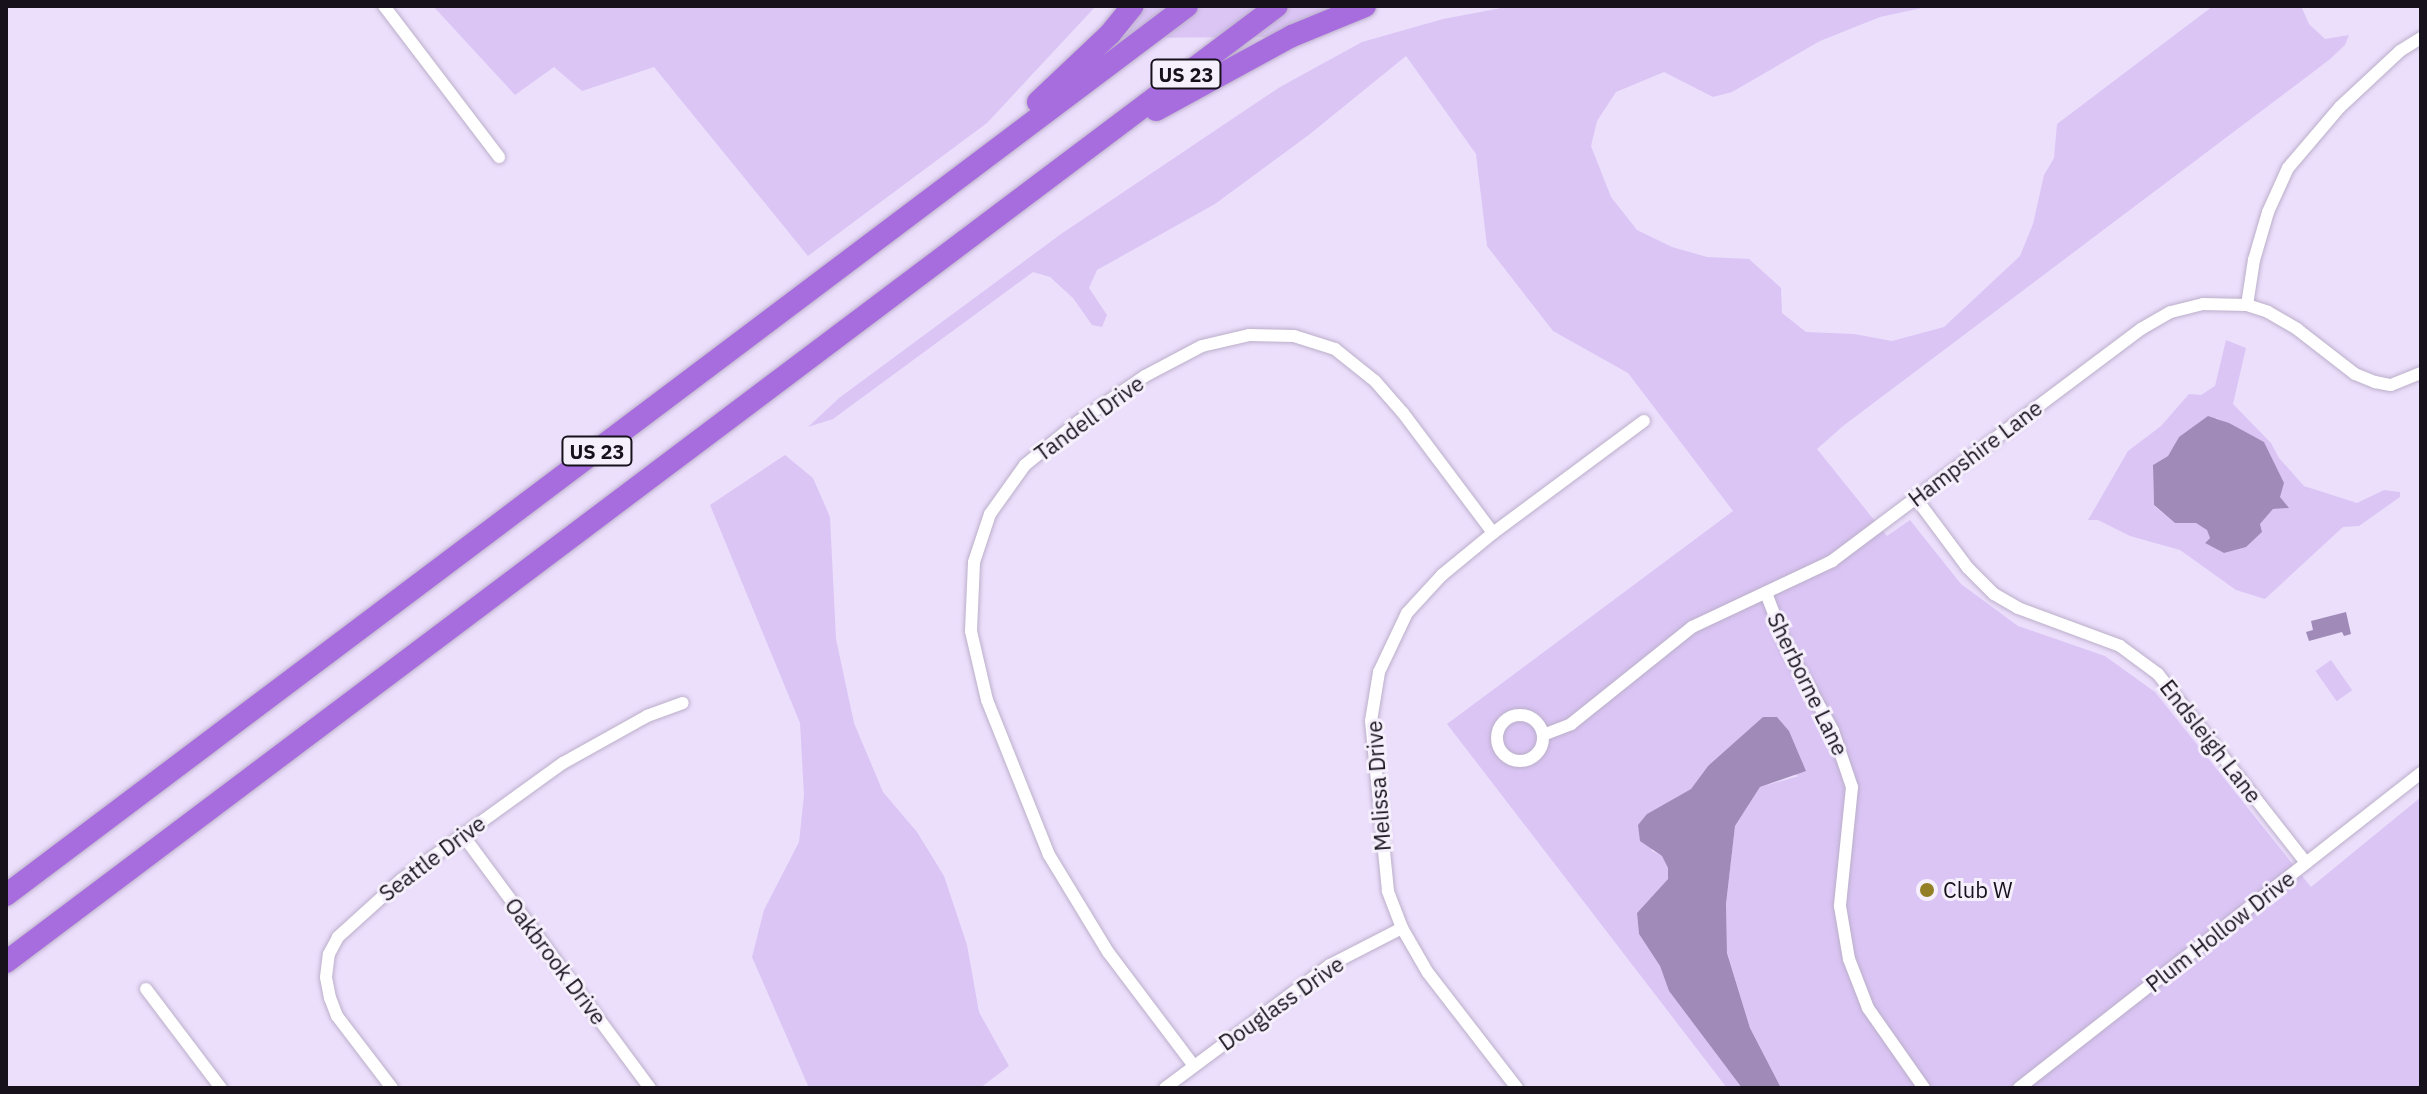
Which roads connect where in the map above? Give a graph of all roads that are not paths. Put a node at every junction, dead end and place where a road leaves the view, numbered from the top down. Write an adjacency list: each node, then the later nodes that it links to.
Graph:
1 (384, 6): 8 (street)
2 (1133, 6): 9 (highway)
3 (1187, 6): 9 (highway, US 23)
4 (1277, 6): 7 (highway, US 23)
5 (1365, 6): 7 (highway)
6 (2421, 38): 10 (street)
7 (1095, 142): 23 (highway, US 23)
8 (499, 157)
9 (937, 194): 21 (highway, US 23)
10 (2247, 305): 11 (street, Hampshire Lane); 13 (street, Hampshire Lane)
11 (2421, 373)
12 (1644, 421): 14 (street, Melissa Drive)
13 (1915, 497): 15 (street, Hampshire Lane); 20 (street, Endsleigh Lane)
14 (1493, 533): 22 (street, Melissa Drive); 25 (street, Tandell Drive)
15 (1766, 593): 17 (street, Hampshire Lane); 31 (street, Sherborne Lane)
16 (683, 703): 19 (street, Seattle Drive)
17 (1543, 735)
18 (2421, 773): 20 (street, Plum Hollow Drive)
19 (462, 834): 27 (street, Seattle Drive); 28 (street, Oakbrook Drive)
20 (2306, 863): 32 (street, Plum Hollow Drive)
21 (6, 895)
22 (1402, 928): 25 (street, Douglass Drive); 30 (street, Melissa Drive)
23 (6, 962)
24 (146, 989): 26 (street)
25 (1194, 1066): 29 (street, Douglass Drive)
26 (221, 1088)
27 (392, 1088)
28 (650, 1088)
29 (1165, 1088)
30 (1517, 1088)
31 (1924, 1088)
32 (2019, 1088)

